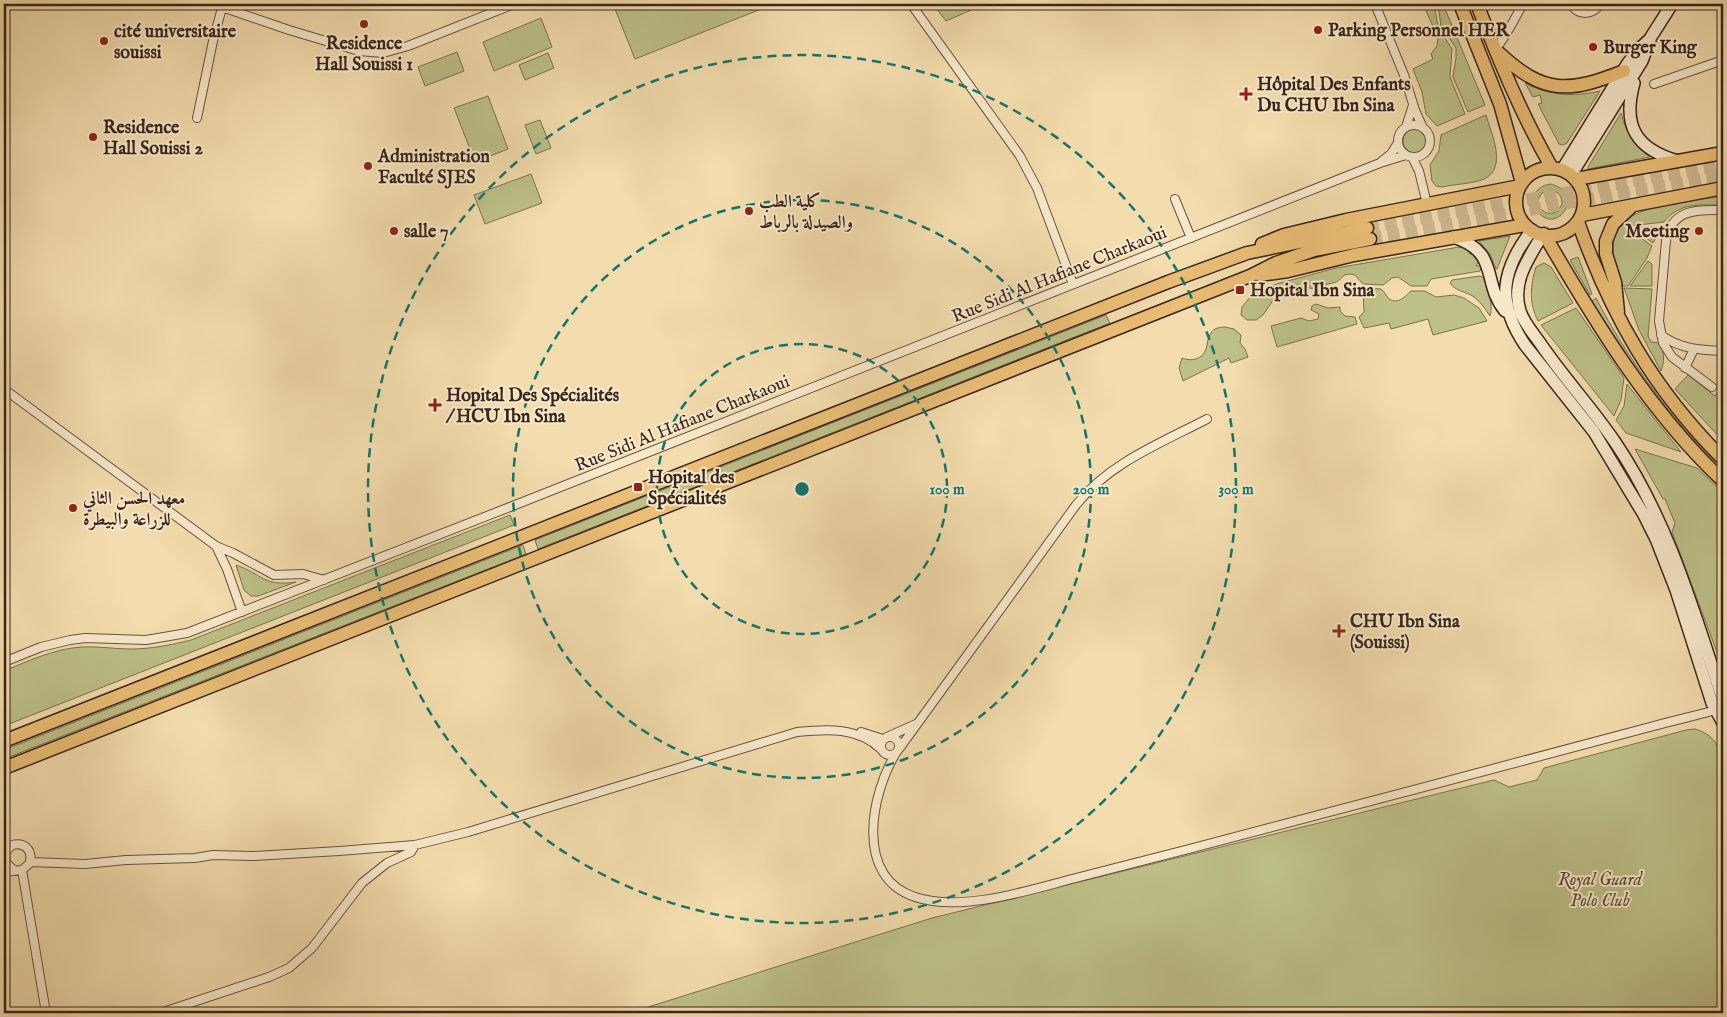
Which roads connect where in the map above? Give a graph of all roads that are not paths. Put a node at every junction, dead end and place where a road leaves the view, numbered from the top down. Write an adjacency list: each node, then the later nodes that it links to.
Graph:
1 (514, 4): 10 (street)
2 (911, 4): 41 (street)
3 (1375, 4): 17 (street)
4 (1460, 4): 29 (main road)
5 (1476, 4): 12 (main road)
6 (1522, 4): 12 (street)
7 (1571, 4): 8 (street)
8 (1600, 4)
9 (1672, 4): 11 (main road)
10 (222, 5): 18 (street)
11 (1651, 37): 14 (main road); 15 (main road)
12 (1495, 49): 15 (main road); 27 (main road)
13 (1723, 60): 16 (street)
14 (1638, 68): 26 (main road); 27 (main road)
15 (1624, 70): 27 (main road)
16 (1654, 84)
17 (1413, 104): 19 (street); 20 (street)
18 (197, 118)
19 (1406, 127): 20 (street); 21 (street)
20 (1423, 128): 23 (street)
21 (1398, 143): 24 (street); 25 (street)
22 (1723, 154): 26 (main road)
23 (1423, 155): 24 (street); 28 (street)
24 (1409, 156): 25 (street, Rue Sidi Al Hafiane Charkaoui); 28 (street)
25 (1381, 162): 38 (street, Rue Sidi Al Hafiane Charkaoui)
26 (1682, 162): 27 (main road)
27 (1565, 173): 29 (main road); 35 (main road)
28 (1421, 176): 32 (street)
29 (1521, 185): 32 (main road); 36 (main road)
30 (1723, 188): 33 (main road)
31 (1176, 199): 38 (street)
32 (1427, 204): 39 (main road)
33 (1634, 205): 35 (main road); 43 (main road)
34 (1723, 210): 44 (street)
35 (1580, 218): 36 (main road); 43 (main road)
36 (1536, 231): 37 (main road); 42 (main road); 52 (main road); 57 (main road)
37 (1453, 237): 40 (main road); 42 (main road)
38 (1190, 238): 41 (street, Rue Sidi Al Hafiane Charkaoui)
39 (1248, 253): 40 (main road); 63 (main road)
40 (1250, 276): 66 (main road)
41 (1072, 284): 54 (street, Rue Sidi Al Hafiane Charkaoui)
42 (1508, 314): 58 (main road)
43 (1618, 318): 51 (main road)
44 (1661, 335): 45 (street); 47 (street)
45 (1694, 349): 46 (street); 47 (street)
46 (1723, 351)
47 (1686, 368): 48 (street)
48 (1712, 387)
49 (4, 389): 53 (street)
50 (1207, 419): 60 (street)
51 (1723, 460)
52 (1723, 481)
53 (216, 546): 54 (street); 55 (street)
54 (324, 580): 55 (street, Rue Sidi Al Hafiane Charkaoui)
55 (242, 612): 56 (street, Rue Sidi Al Hafiane Charkaoui)
56 (4, 662)
57 (1723, 700)
58 (1719, 709): 59 (main road); 67 (street)
59 (1723, 723)
60 (917, 724): 62 (street); 64 (street)
61 (852, 732): 62 (street); 65 (street); 68 (street)
62 (885, 738): 64 (street); 65 (street)
63 (4, 741)
64 (898, 751): 65 (street); 67 (street)
65 (883, 752): 67 (street)
66 (4, 768)
67 (886, 774)
68 (415, 845): 70 (street); 75 (street)
69 (6, 849): 70 (street); 71 (street)
70 (30, 862): 72 (street)
71 (14, 870): 72 (street); 73 (street)
72 (22, 870): 74 (street)
73 (4, 872)
74 (46, 1013)
75 (160, 1013)

